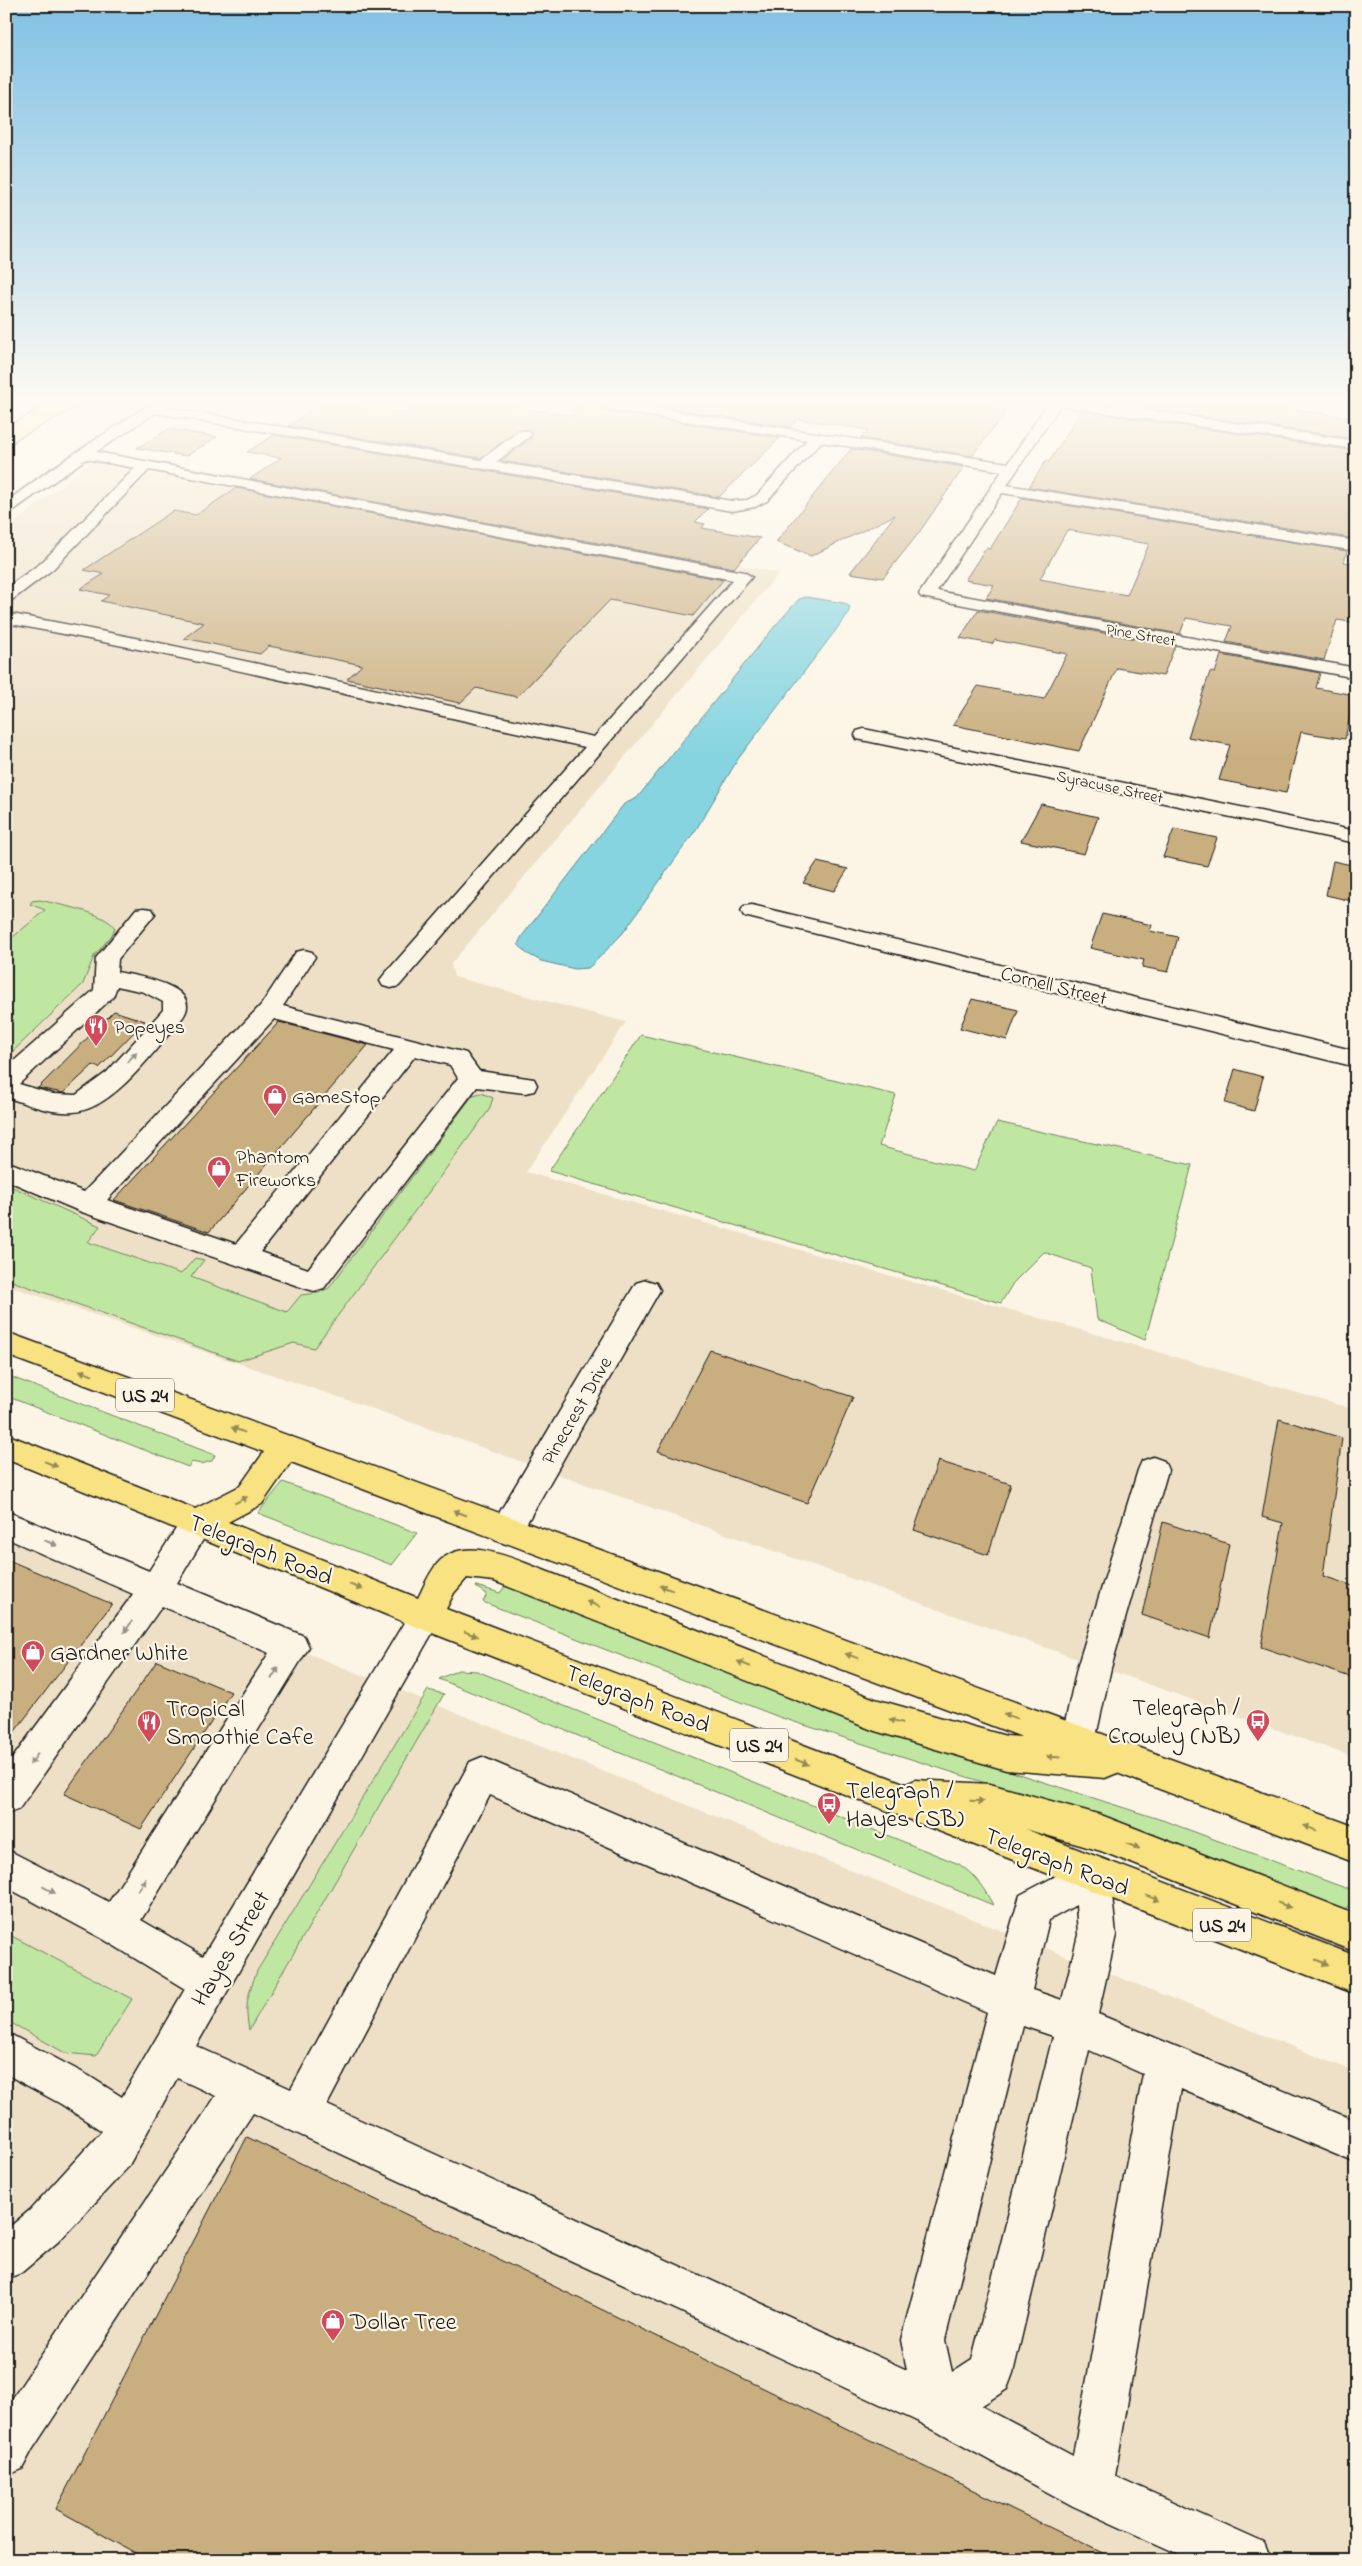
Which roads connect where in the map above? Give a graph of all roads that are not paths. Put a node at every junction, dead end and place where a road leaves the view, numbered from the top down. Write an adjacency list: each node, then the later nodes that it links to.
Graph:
1 (92, 520): 6 (street)
2 (438, 520): 10 (street)
3 (977, 520): 8 (street, Pine Street)
4 (1194, 520): 5 (street)
5 (1356, 546)
6 (6, 596)
7 (6, 618): 10 (street)
8 (1356, 673)
9 (864, 735): 11 (street, Syracuse Street)
10 (598, 744): 16 (street)
11 (1356, 837)
12 (752, 912): 19 (street, Cornell Street)
13 (144, 914): 15 (street)
14 (304, 957): 17 (street)
15 (106, 976): 21 (street); 23 (street, one-way to 15)
16 (391, 981)
17 (269, 1010): 18 (street); 25 (street)
18 (409, 1047): 20 (street); 26 (street)
19 (1356, 1059)
20 (471, 1078): 22 (street); 26 (street)
21 (6, 1082)
22 (525, 1085)
23 (6, 1088)
24 (6, 1170): 25 (street)
25 (88, 1204): 26 (street)
26 (242, 1256)
27 (646, 1290): 34 (street, Pinecrest Drive)
28 (6, 1343): 30 (main road, US 24, one-way to 28)
29 (6, 1446): 32 (main road, Telegraph Road / US 24, one-way to 32)
30 (284, 1447): 32 (main road, one-way to 30); 34 (main road, US 24, one-way to 30)
31 (1154, 1470): 37 (street)
32 (197, 1523): 35 (street); 36 (main road, Telegraph Road / US 24, one-way to 36)
33 (6, 1524): 35 (street, one-way to 35)
34 (506, 1530): 37 (main road, US 24, one-way to 34)
35 (157, 1587): 39 (street, one-way to 39); 44 (street, one-way to 35)
36 (426, 1616): 38 (main road, one-way to 36); 40 (main road, Telegraph Road / US 24, one-way to 40); 47 (street, Hayes Street)
37 (1078, 1741): 38 (main road, US 24)
38 (1137, 1763): 41 (main road, US 24, one-way to 38)
39 (6, 1797)
40 (893, 1798): 43 (main road, Telegraph Road / US 24); 45 (main road, one-way to 45)
41 (1356, 1845)
42 (6, 1867): 44 (street, one-way to 44)
43 (1092, 1875): 46 (main road, Telegraph Road / US 24, one-way to 46); 48 (street); 49 (street)
44 (116, 1926): 47 (street)
45 (1356, 1933)
46 (1356, 1976)
47 (210, 1982): 51 (street, Hayes Street)
48 (1008, 2002): 49 (street); 54 (street); 58 (street)
49 (1075, 2024): 52 (street); 58 (street)
50 (6, 2052): 55 (street)
51 (169, 2054): 53 (street); 55 (street, Hayes Street)
52 (1165, 2063): 56 (street); 60 (street)
53 (245, 2089): 54 (street); 59 (street)
54 (300, 2114): 58 (street)
55 (129, 2125): 57 (street, Hayes Street)
56 (1356, 2142)
57 (6, 2258)
58 (937, 2407): 60 (street)
59 (6, 2453)
60 (1090, 2489): 61 (street)
61 (1247, 2560)

